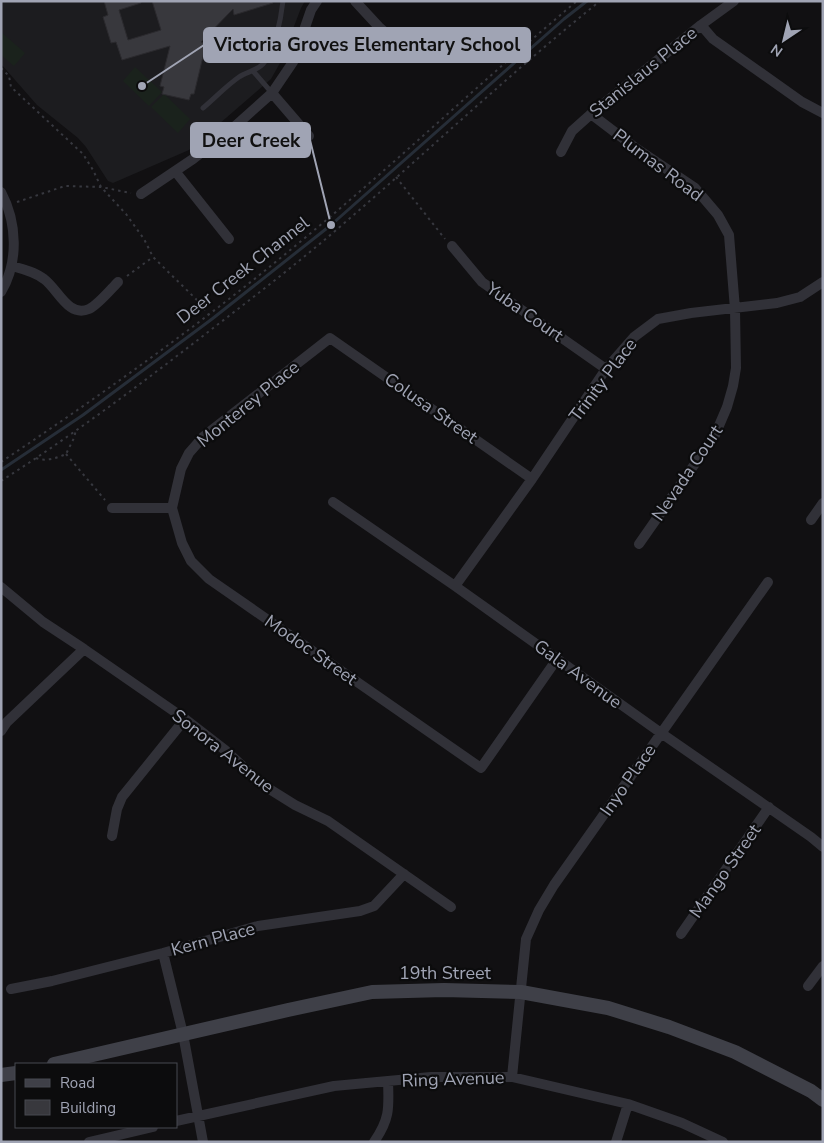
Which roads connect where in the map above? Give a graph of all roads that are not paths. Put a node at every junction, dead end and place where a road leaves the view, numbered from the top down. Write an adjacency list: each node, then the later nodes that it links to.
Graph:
1 (283, 1): 7 (lane)
2 (317, 1): 8 (street)
3 (355, 1): 6 (street)
4 (734, 1): 5 (street, Stanislaus Place)
5 (701, 25): 10 (street); 11 (street, Stanislaus Place)
6 (408, 52)
7 (253, 71): 8 (lane); 9 (lane)
8 (272, 93): 12 (street); 14 (street)
9 (204, 108)
10 (823, 113)
11 (591, 114): 13 (street, Stanislaus Place); 23 (street, Plumas Road)
12 (309, 136)
13 (560, 152)
14 (175, 171): 16 (street); 17 (street)
15 (1, 192): 19 (street)
16 (141, 194)
17 (229, 239)
18 (452, 246): 25 (street, Yuba Court)
19 (12, 266): 20 (street); 22 (street)
20 (118, 282)
21 (823, 282): 23 (street, Trinity Place)
22 (1, 292)
23 (735, 308): 25 (street, Trinity Place); 32 (street, Nevada Court)
24 (330, 338): 26 (street, Colusa Street); 30 (street, Monterey Place)
25 (606, 369): 26 (street, Trinity Place)
26 (532, 478): 34 (street, Trinity Place)
27 (333, 502): 34 (street, Gala Avenue)
28 (823, 503): 31 (street)
29 (112, 508): 30 (street)
30 (172, 508): 37 (street, Modoc Street)
31 (811, 520)
32 (639, 544)
33 (768, 582): 40 (street, Inyo Place)
34 (455, 586): 37 (street, Gala Avenue)
35 (1, 587): 36 (street, Sonora Avenue)
36 (84, 649): 38 (street, Sonora Avenue); 39 (street)
37 (557, 659): 40 (street, Gala Avenue)
38 (185, 719): 42 (street); 44 (street, Sonora Avenue)
39 (1, 731)
40 (662, 733): 41 (street, Gala Avenue); 51 (street, Inyo Place)
41 (769, 807): 43 (street, Gala Avenue); 46 (street, Mango Street)
42 (112, 836)
43 (823, 847)
44 (404, 874): 45 (street, Sonora Avenue); 47 (street, Kern Place)
45 (451, 907)
46 (681, 934)
47 (163, 953): 50 (street, Kern Place); 52 (street)
48 (823, 966): 49 (street)
49 (808, 986)
50 (11, 989)
51 (521, 992): 52 (street, 19th Street); 56 (street, Inyo Place); 58 (street, 19th Street)
52 (183, 1034): 53 (street, 19th Street); 60 (street)
53 (58, 1063)
54 (15, 1073): 55 (street)
55 (1, 1075)
56 (512, 1077): 57 (street, Ring Avenue); 59 (street, Ring Avenue)
57 (388, 1081): 60 (street, Ring Avenue); 65 (street)
58 (823, 1100)
59 (628, 1104): 66 (street); 67 (street, Ring Avenue)
60 (199, 1116): 61 (street, Ring Avenue); 64 (street)
61 (178, 1121)
62 (149, 1128): 63 (street)
63 (89, 1142)
64 (203, 1142)
65 (374, 1142)
66 (616, 1142)
67 (724, 1142)

